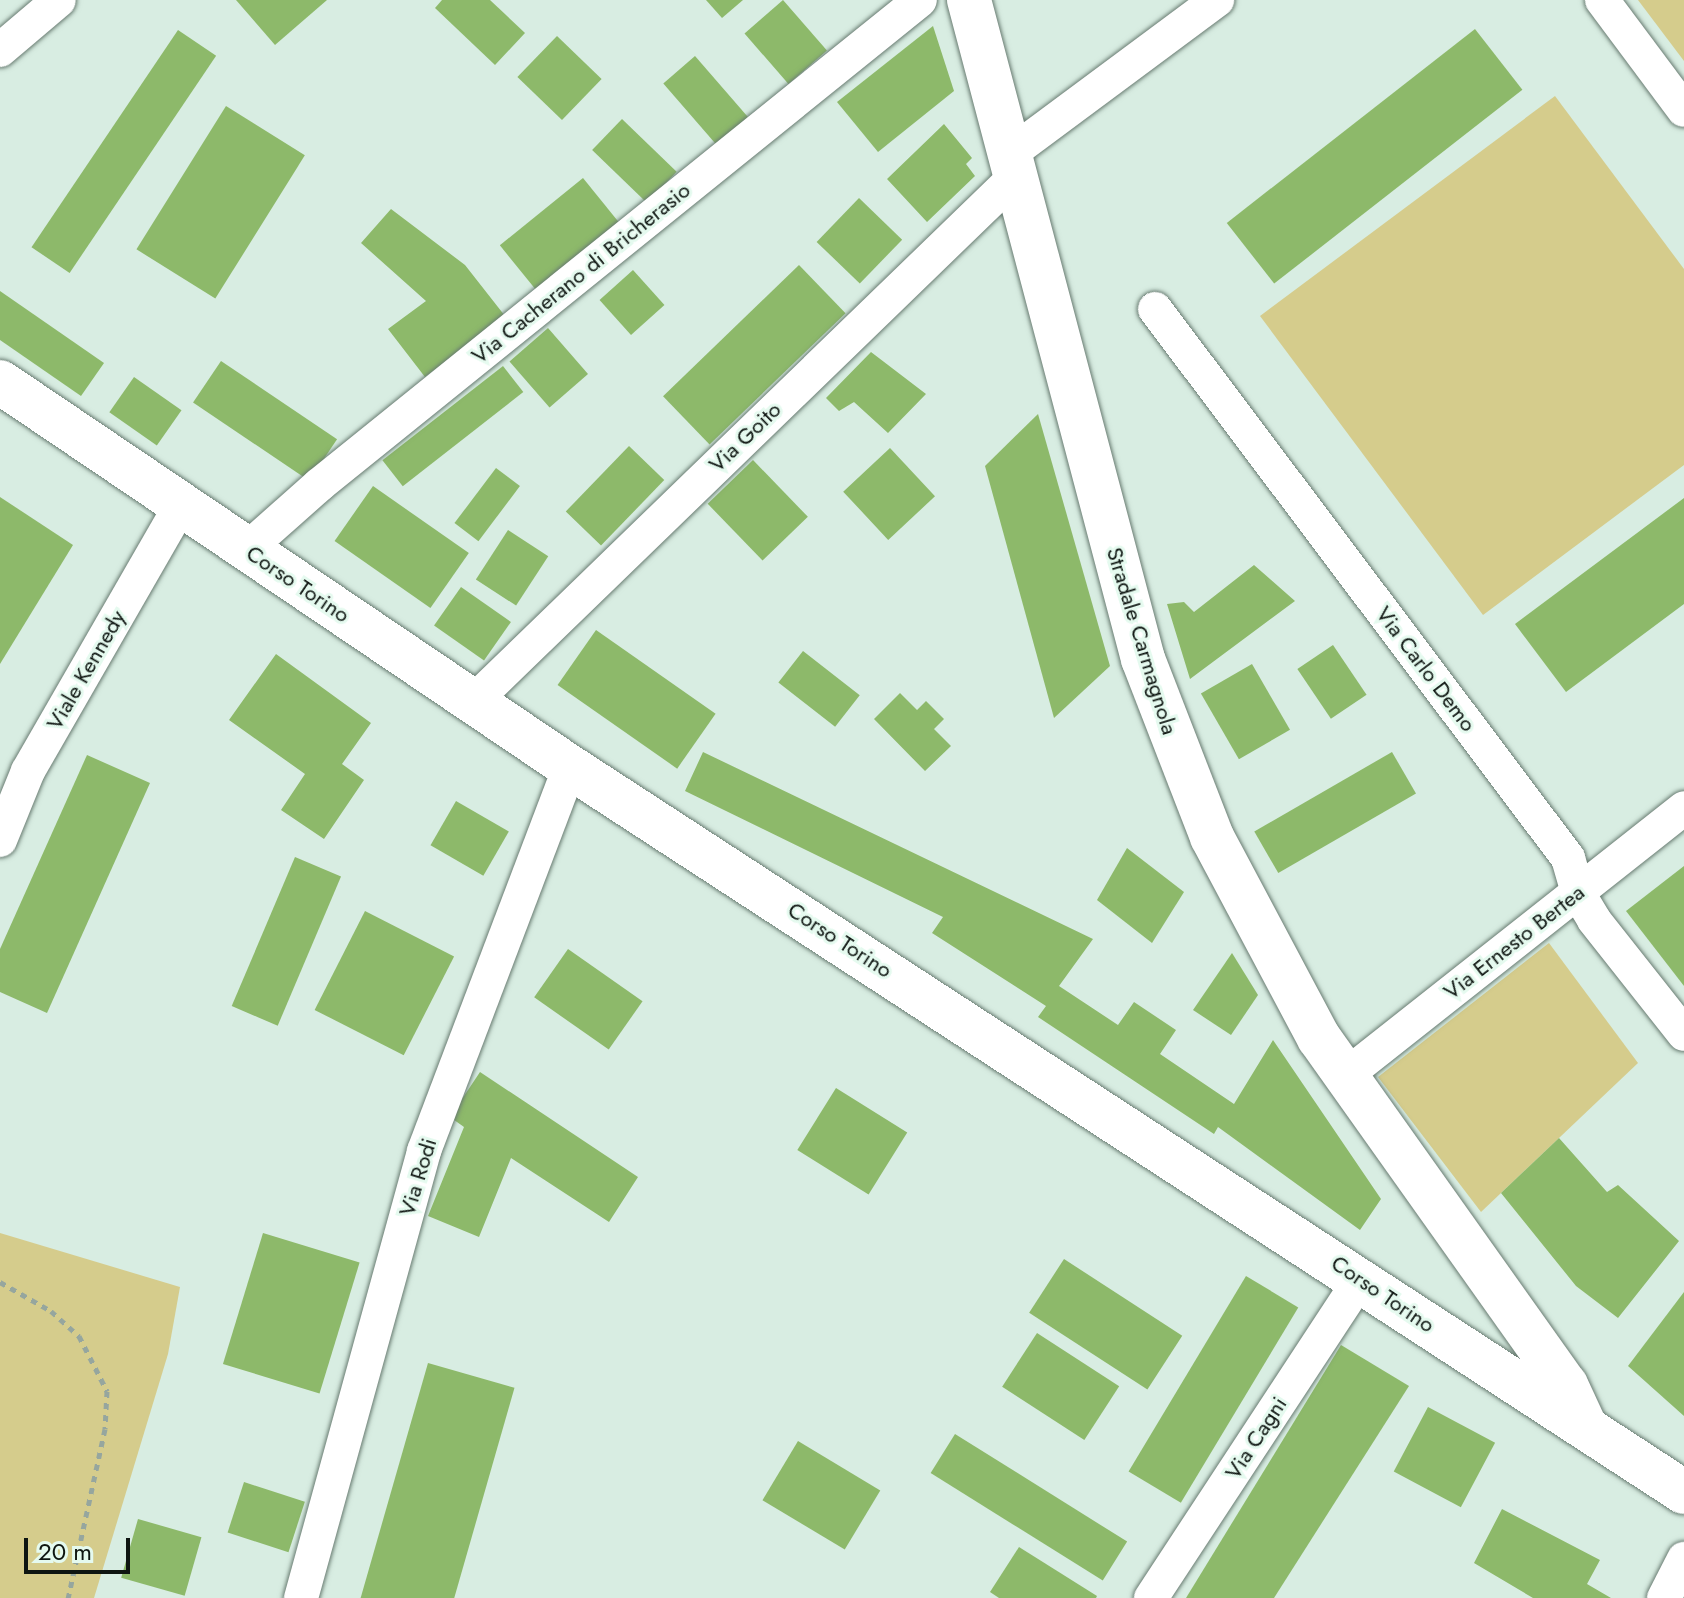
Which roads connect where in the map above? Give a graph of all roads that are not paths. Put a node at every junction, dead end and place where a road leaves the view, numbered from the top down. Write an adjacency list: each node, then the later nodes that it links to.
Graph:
1 (59, 0): 6 (street)
2 (920, 0): 12 (street, Via Cacherano di Bricherasio)
3 (969, 0): 8 (main road, Stradale Carmagnola)
4 (1217, 0): 8 (street, Via Goito)
5 (1602, 0): 7 (street)
6 (0, 50)
7 (1684, 110)
8 (1014, 164): 13 (street, Via Goito); 19 (main road, Stradale Carmagnola)
9 (1155, 309): 17 (street, Via Carlo Demo)
10 (0, 382): 11 (main road, Corso Torino)
11 (181, 505): 12 (main road, Corso Torino); 16 (street, Viale Kennedy)
12 (247, 549): 13 (main road, Corso Torino)
13 (474, 701): 14 (main road, Corso Torino)
14 (570, 767): 20 (main road, Corso Torino); 24 (street, Via Rodi)
15 (1684, 808): 17 (street, Via Ernesto Bertea)
16 (0, 840)
17 (1578, 893): 18 (street, Via Carlo Demo); 19 (street, Via Ernesto Bertea)
18 (1684, 1034)
19 (1345, 1076): 21 (main road, Stradale Carmagnola)
20 (1361, 1278): 21 (main road, Corso Torino); 25 (street, Via Cagni)
21 (1584, 1424): 22 (main road, Corso Torino)
22 (1684, 1492)
23 (1684, 1559): 26 (street)
24 (301, 1598)
25 (1151, 1598)
26 (1664, 1598)

